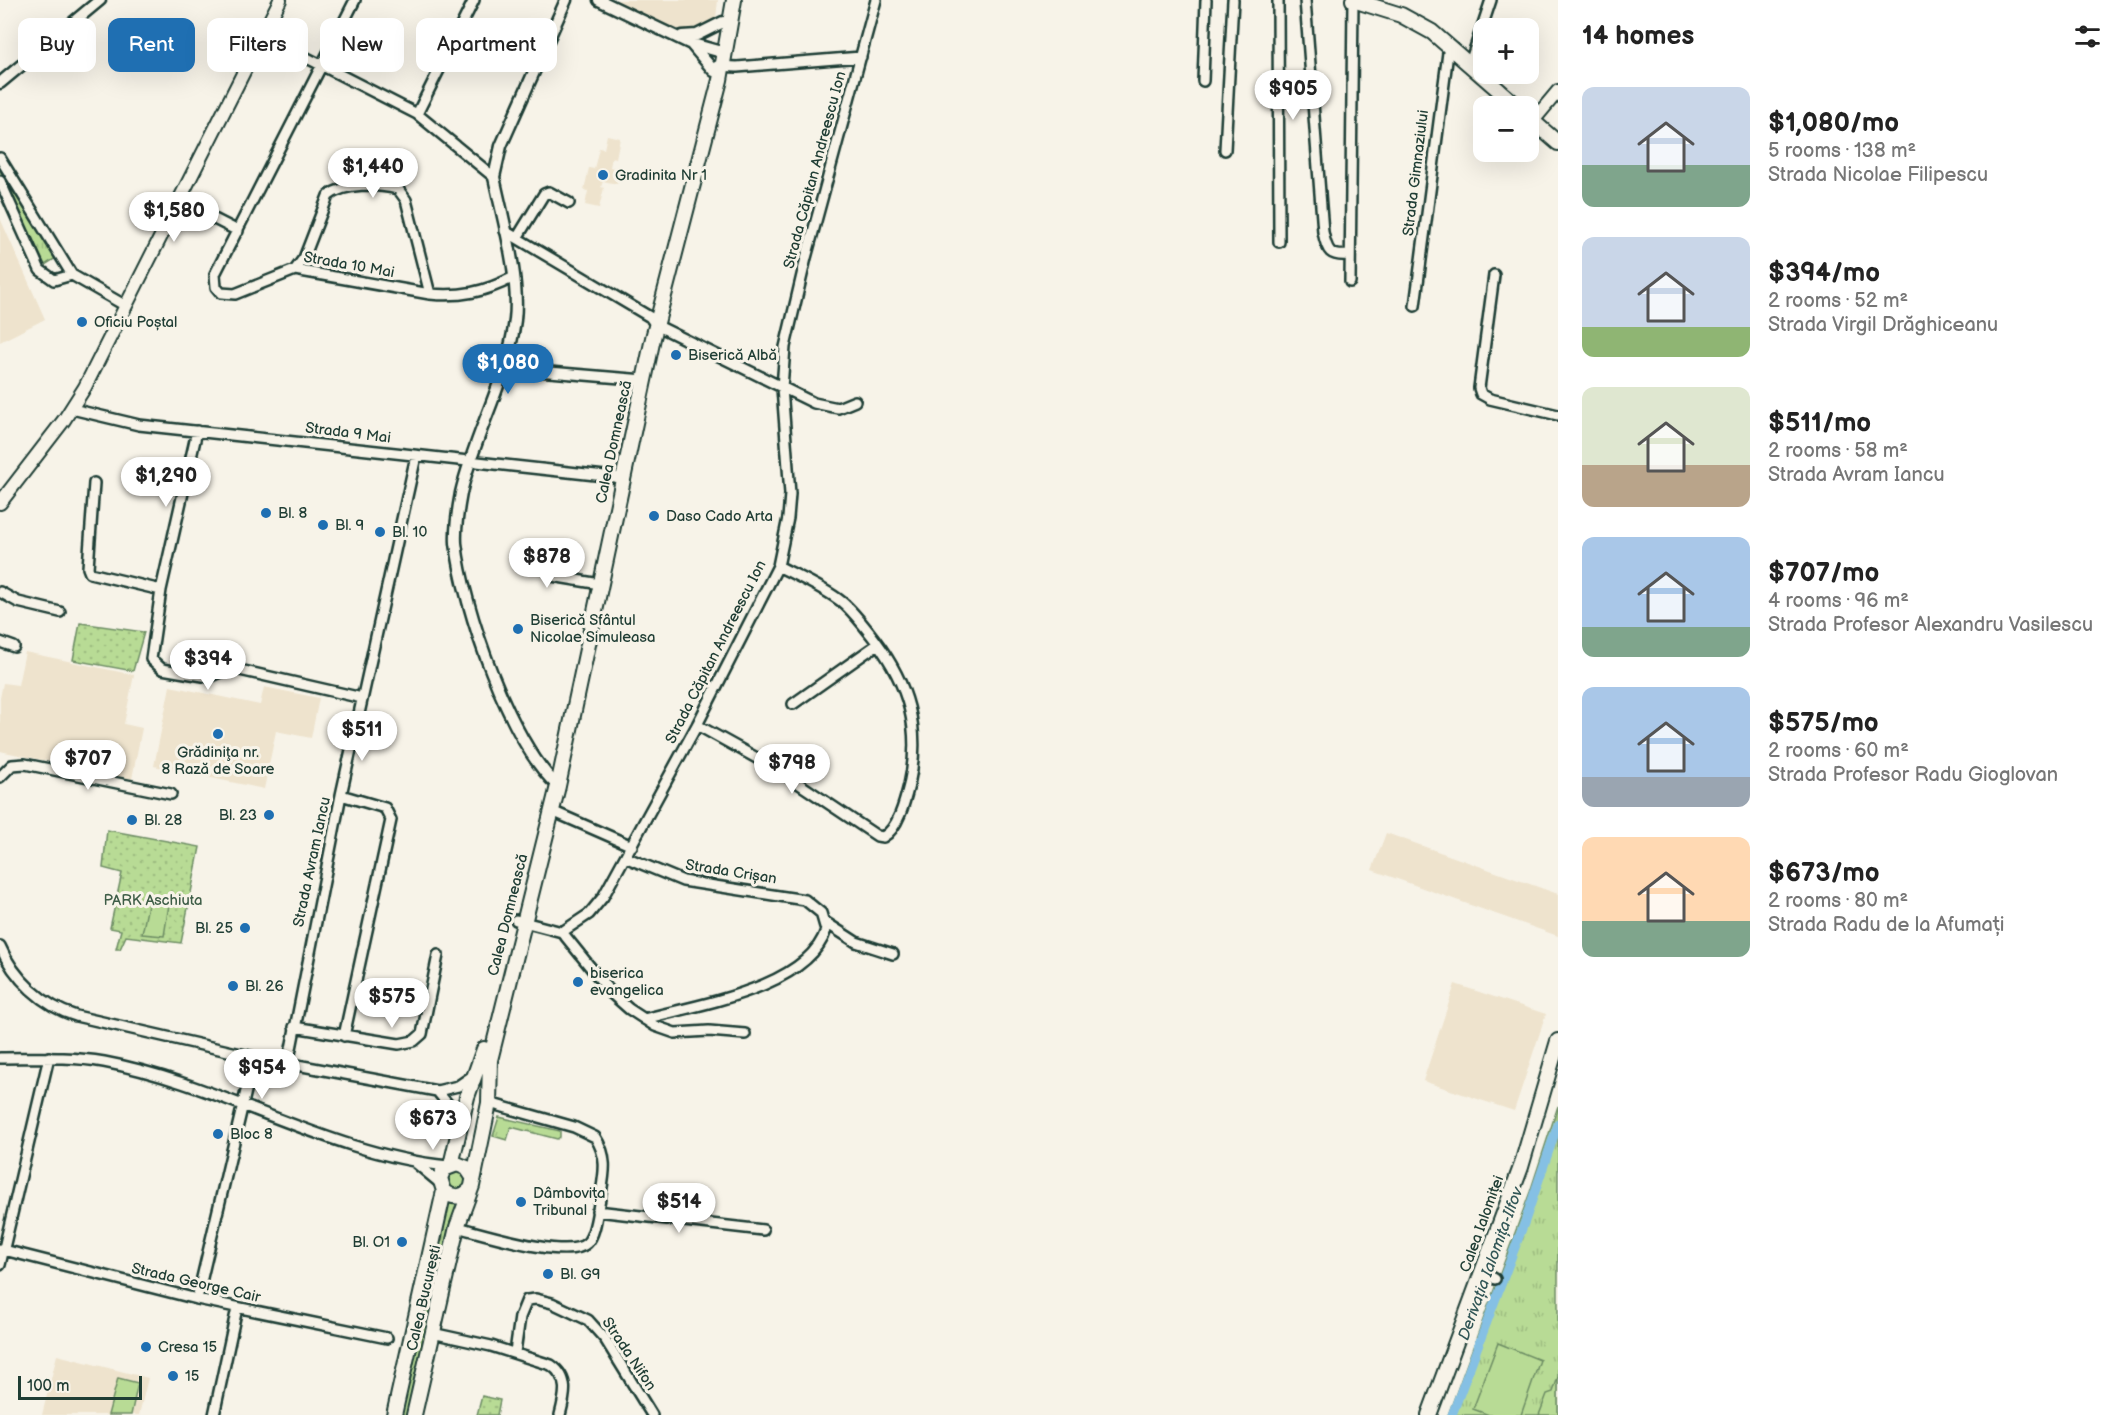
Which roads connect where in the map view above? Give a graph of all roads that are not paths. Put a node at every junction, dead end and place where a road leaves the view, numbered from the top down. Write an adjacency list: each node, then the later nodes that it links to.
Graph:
1 (100, 0): 29 (street)
2 (280, 0): 16 (main road)
3 (355, 0): 17 (street, Strada 10 Mai)
4 (474, 0): 33 (street)
5 (566, 0): 38 (street)
6 (599, 0): 19 (street)
7 (726, 0): 18 (main road)
8 (734, 0): 24 (main road, Calea Domnească)
9 (876, 0): 22 (street, Strada Căpitan Andreescu Ion)
10 (1206, 0): 28 (street)
11 (1233, 0): 36 (street)
12 (1278, 0): 45 (street)
13 (1305, 0): 46 (street)
14 (1353, 0): 21 (main road); 46 (street)
15 (1491, 0): 23 (street)
16 (271, 18)
17 (346, 18)
18 (723, 22): 19 (street); 24 (main road)
19 (673, 35): 20 (street)
20 (689, 43): 24 (street); 24 (street)
21 (1449, 45): 23 (main road); 54 (street, Strada Gimnaziului)
22 (861, 57): 24 (street); 58 (street, Strada Căpitan Andreescu Ion)
23 (1470, 63): 31 (main road)
24 (718, 64): 55 (main road, Calea Domnească)
25 (320, 69): 42 (street, Strada 10 Mai)
26 (243, 72): 40 (main road)
27 (336, 72): 33 (street)
28 (1203, 81)
29 (0, 83)
30 (1558, 91): 32 (main road)
31 (1506, 96)
32 (1539, 111)
33 (417, 114): 38 (street)
34 (1539, 126): 35 (main road)
35 (1558, 142)
36 (1225, 150)
37 (0, 158): 48 (street)
38 (494, 177): 43 (street)
39 (0, 181): 48 (street)
40 (178, 201): 42 (street); 53 (main road)
41 (569, 203): 44 (street)
42 (238, 231): 47 (street, Strada 10 Mai)
43 (505, 231): 44 (street); 50 (street)
44 (517, 238): 55 (street)
45 (1279, 242)
46 (1350, 255): 51 (street)
47 (295, 270): 52 (street, Strada 10 Mai); 52 (street)
48 (72, 275): 53 (street)
49 (1494, 275): 61 (street)
50 (512, 278): 52 (street, Strada 10 Mai); 56 (street)
51 (1350, 282)
52 (430, 294)
53 (126, 306): 60 (main road)
54 (1415, 306)
55 (653, 321): 57 (main road, Calea Domnească); 58 (street)
56 (502, 368): 57 (street); 64 (street)
57 (640, 380): 65 (main road, Calea Domnească)
58 (782, 388): 59 (street); 69 (street, Strada Căpitan Andreescu Ion)
59 (855, 401)
60 (72, 409): 62 (street, Strada 9 Mai); 67 (main road)
61 (1558, 415)
62 (197, 431): 63 (street, Strada 9 Mai); 71 (street)
63 (416, 456): 64 (street, Strada 9 Mai); 77 (street, Strada Avram Iancu)
64 (469, 462): 65 (street, Strada 9 Mai); 81 (street)
65 (620, 478): 70 (main road, Calea Domnească); 81 (main road, Calea Domnească)
66 (94, 483): 71 (street)
67 (0, 503)
68 (549, 550): 70 (street)
69 (778, 566): 75 (street); 79 (street, Strada Căpitan Andreescu Ion)
70 (594, 584): 81 (main road, Calea Domnească)
71 (161, 590): 77 (street)
72 (0, 592): 73 (street)
73 (60, 612)
74 (0, 642): 76 (street)
75 (878, 644): 78 (street); 79 (street)
76 (14, 647)
77 (362, 698): 83 (street, Strada Avram Iancu)
78 (793, 704)
79 (697, 725): 85 (street, Strada Căpitan Andreescu Ion)
80 (0, 777): 82 (street)
81 (555, 783): 84 (main road, Calea Domnească); 87 (main road, Calea Domnească)
82 (171, 794)
83 (341, 795): 94 (street, Strada Avram Iancu); 96 (street)
84 (552, 811): 85 (street); 87 (main road, Calea Domnească)
85 (632, 846): 86 (street, Strada Căpitan Andreescu Ion)
86 (625, 856): 88 (street, Strada Crișan); 89 (street, Strada Căpitan Andreescu Ion)
87 (520, 921): 89 (street); 102 (main road, Calea Domnească); 105 (main road, Calea Domnească)
88 (825, 922): 91 (street, Strada Crișan); 93 (street)
89 (562, 932): 93 (street)
90 (0, 946): 99 (street)
91 (893, 954)
92 (438, 955): 96 (street)
93 (644, 1019): 95 (street)
94 (294, 1027): 96 (street); 101 (street, Strada Avram Iancu)
95 (745, 1034)
96 (344, 1036)
97 (1558, 1041): 127 (main road, Calea Ialomiței)
98 (49, 1057): 100 (street); 106 (street); 115 (street)
99 (254, 1057): 101 (street); 106 (street)
100 (0, 1058)
101 (288, 1064): 104 (street)
102 (476, 1073): 104 (street); 107 (main road, Calea Domnească)
103 (1558, 1074): 128 (main road, Calea Ialomiței)
104 (437, 1091): 107 (street)
105 (489, 1103): 110 (main road, Calea București); 112 (street)
106 (242, 1107): 108 (street); 117 (street)
107 (461, 1120): 109 (main road, Calea Domnească)
108 (416, 1163): 109 (street); 111 (street)
109 (450, 1165): 110 (main road); 111 (main road)
110 (472, 1184): 111 (main road); 114 (main road, Calea București)
111 (442, 1187): 123 (main road, Calea București)
112 (597, 1211): 113 (street); 114 (street)
113 (764, 1230)
114 (456, 1234): 119 (main road, Calea București)
115 (2, 1250): 116 (street); 117 (street, Strada George Cair)
116 (0, 1265)
117 (197, 1299): 118 (street, Strada George Cair)
118 (237, 1308): 120 (street, Strada George Cair); 122 (street)
119 (432, 1333): 121 (street); 124 (main road, Calea București)
120 (387, 1338)
121 (515, 1352): 125 (street); 126 (street, Strada Nifon)
122 (214, 1415)
123 (394, 1415)
124 (414, 1415)
125 (560, 1415)
126 (652, 1415)
127 (1429, 1415)
128 (1438, 1415)

